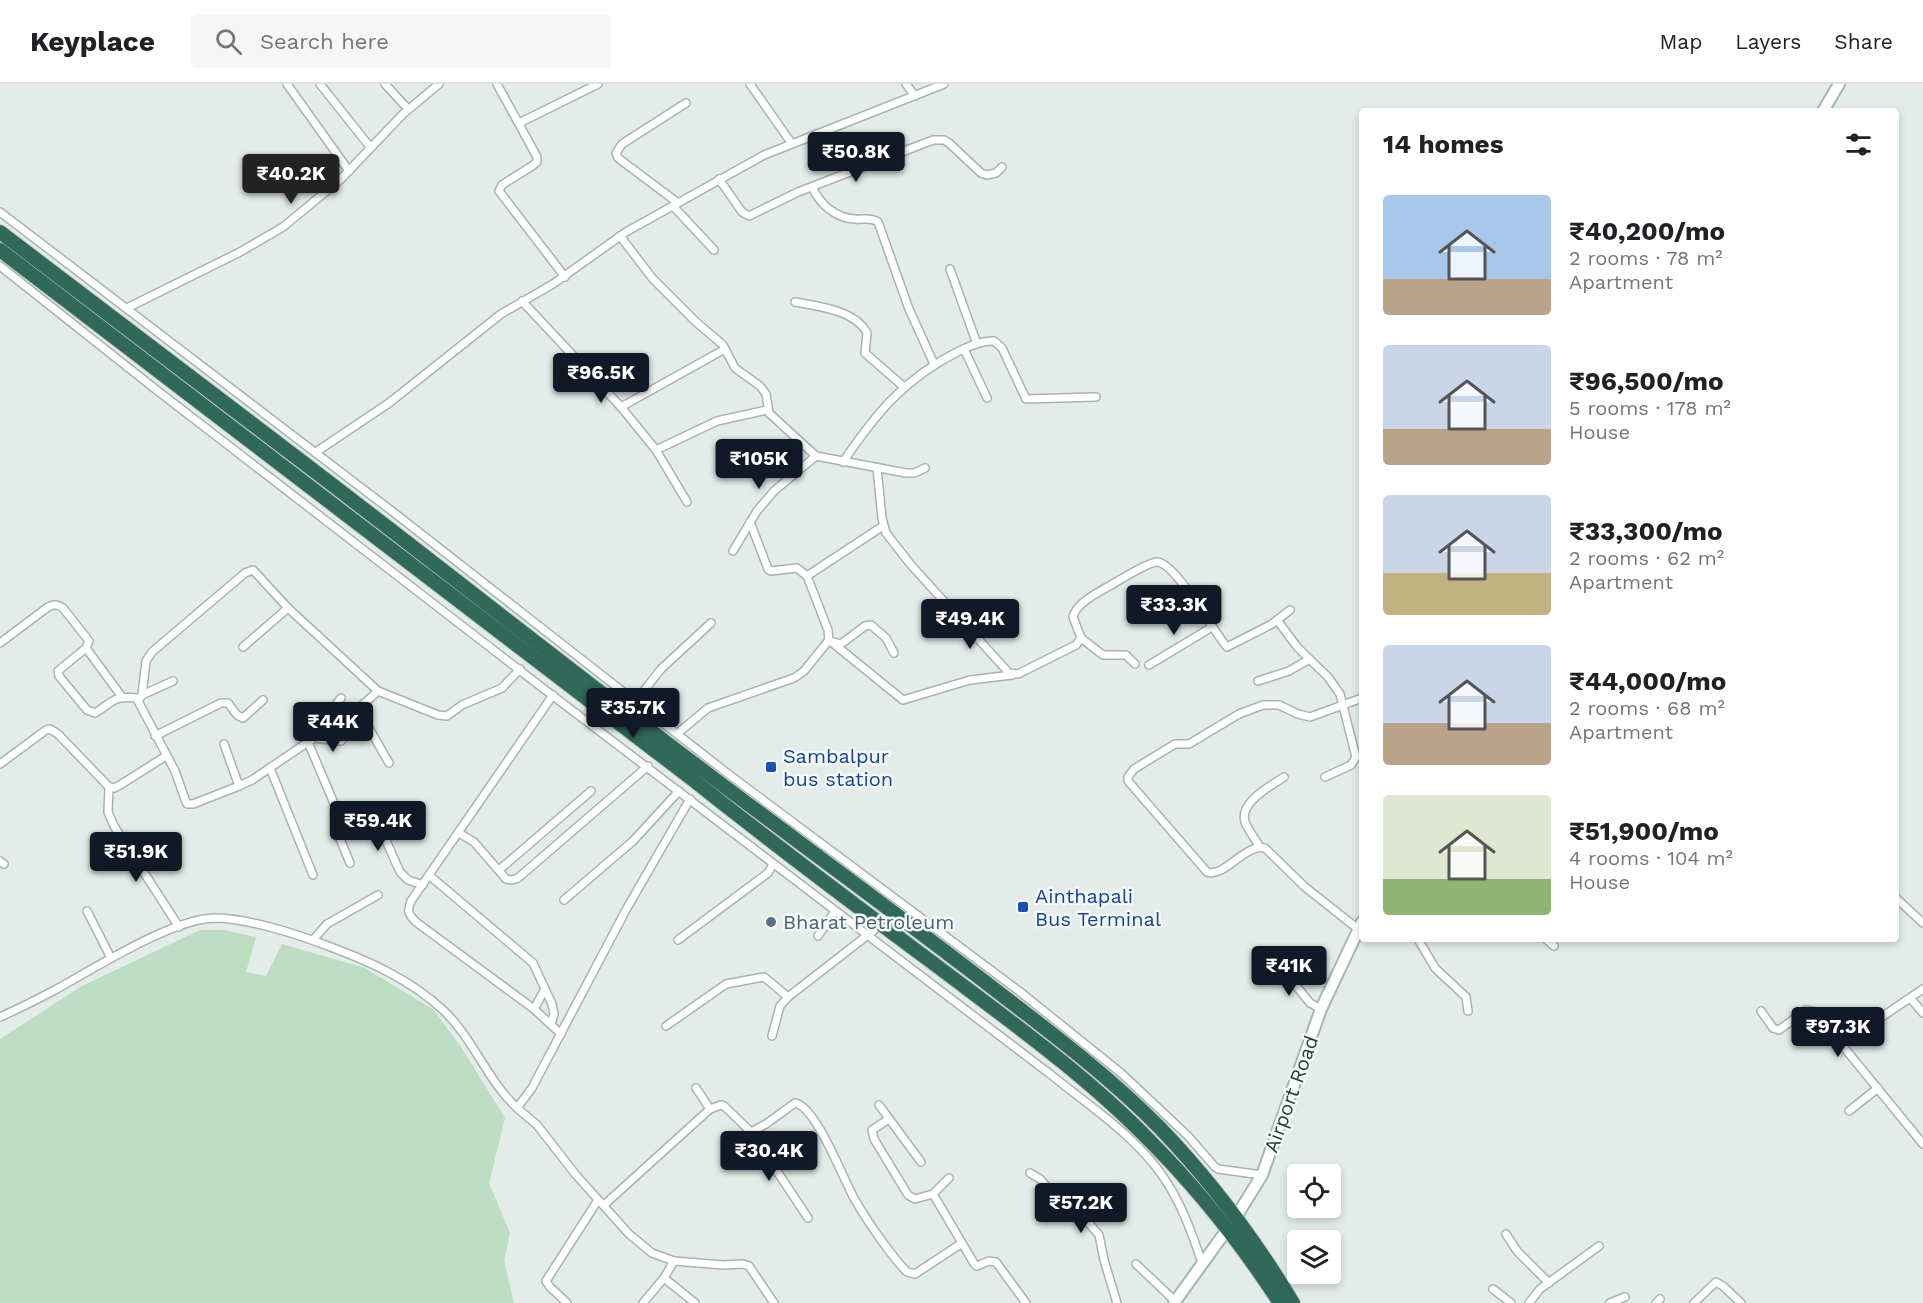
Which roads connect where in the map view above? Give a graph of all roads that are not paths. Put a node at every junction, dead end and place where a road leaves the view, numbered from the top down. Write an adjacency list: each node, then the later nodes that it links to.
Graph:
1 (287, 84): 19 (street)
2 (320, 84): 17 (street)
3 (385, 84): 14 (street)
4 (439, 84): 14 (street)
5 (497, 84): 15 (street)
6 (598, 84): 15 (street)
7 (750, 84): 16 (street)
8 (906, 84): 11 (street)
9 (944, 84): 11 (street)
10 (1839, 84): 13 (main road)
11 (915, 96): 16 (street)
12 (686, 103): 22 (street)
13 (1825, 108)
14 (408, 109): 17 (street)
15 (519, 123): 30 (street)
16 (792, 144): 20 (street)
17 (370, 147): 19 (street)
18 (1002, 167): 21 (street)
19 (349, 171): 33 (street)
20 (719, 179): 21 (street); 22 (street)
21 (812, 187): 37 (street)
22 (675, 205): 25 (street); 27 (street)
23 (0, 212): 33 (street)
24 (0, 232): 111 (highway)
25 (620, 236): 30 (street); 35 (street)
26 (0, 250): 114 (highway)
27 (714, 250)
28 (0, 266): 68 (street)
29 (950, 269): 34 (street)
30 (565, 277): 31 (street)
31 (522, 301): 41 (street); 44 (street)
32 (795, 302): 38 (street)
33 (127, 308): 44 (street)
34 (977, 344): 36 (street); 39 (street)
35 (725, 349): 41 (street); 42 (street)
36 (964, 349): 37 (street); 40 (street)
37 (934, 364): 38 (street)
38 (904, 387): 46 (street)
39 (1096, 397)
40 (987, 398)
41 (621, 407): 43 (street)
42 (767, 410): 43 (street); 45 (street)
43 (656, 450): 49 (street)
44 (316, 453): 79 (street)
45 (816, 456): 46 (street); 50 (street)
46 (843, 462): 47 (street)
47 (877, 468): 48 (street); 51 (street)
48 (925, 468)
49 (687, 502)
50 (750, 522): 52 (street); 53 (street)
51 (883, 526): 53 (street); 69 (street)
52 (733, 551)
53 (807, 576): 60 (street)
54 (288, 608): 62 (street); 72 (street); 75 (street)
55 (1290, 610): 56 (street)
56 (1277, 620): 58 (street); 65 (street)
57 (711, 623): 79 (street)
58 (1212, 627): 59 (street); 67 (street)
59 (1081, 638): 66 (street); 69 (street)
60 (828, 640): 64 (street); 69 (street); 82 (street)
61 (0, 643): 63 (street)
62 (243, 647)
63 (86, 648): 74 (street); 74 (street)
64 (894, 653)
65 (1308, 660): 71 (street); 80 (street)
66 (1135, 664)
67 (1149, 665)
68 (520, 669): 72 (street); 73 (street)
69 (1012, 675)
70 (173, 681): 75 (street)
71 (1258, 681)
72 (378, 691): 81 (street)
73 (553, 695): 90 (street); 100 (street)
74 (122, 697): 75 (street)
75 (140, 697): 83 (street)
76 (341, 698): 84 (street)
77 (1359, 699): 80 (street)
78 (263, 700): 83 (street)
79 (636, 701): 82 (street)
80 (1344, 705): 93 (street); 101 (street)
81 (358, 709): 84 (street); 88 (street)
82 (678, 733): 111 (street)
83 (155, 736): 87 (street)
84 (317, 737): 85 (street)
85 (308, 742): 91 (street); 99 (street)
86 (224, 744): 94 (street)
87 (166, 756): 94 (street); 95 (street)
88 (389, 763)
89 (0, 764): 95 (street)
90 (648, 766): 97 (street); 104 (street)
91 (270, 768): 94 (street); 105 (street)
92 (1284, 777): 101 (street)
93 (1325, 777)
94 (239, 786)
95 (109, 787): 117 (street)
96 (591, 791): 104 (street)
97 (679, 791): 98 (street); 109 (street)
98 (690, 800): 103 (street); 140 (street)
99 (344, 827): 102 (street); 107 (street)
100 (459, 833): 104 (street); 106 (street)
101 (1260, 847): 116 (street)
102 (350, 862)
103 (773, 864): 113 (street); 122 (street)
104 (499, 870)
105 (313, 875)
106 (430, 876): 107 (street); 128 (street)
107 (423, 885): 132 (street)
108 (378, 895): 121 (street)
109 (564, 900)
110 (1899, 901): 115 (street)
111 (899, 909): 114 (street); 154 (street); 159 (highway)
112 (87, 911): 126 (street)
113 (835, 911): 119 (street); 120 (street)
114 (880, 923): 119 (street); 161 (highway)
115 (1923, 923)
116 (1359, 924)
117 (179, 927): 121 (street); 126 (street)
118 (1359, 927): 133 (main road, Airport Road)
119 (867, 935): 130 (street); 166 (street)
120 (818, 936)
121 (313, 940): 146 (street)
122 (678, 940)
123 (1420, 942): 134 (street)
124 (1549, 942): 125 (street)
125 (1554, 946)
126 (111, 958): 137 (street)
127 (1276, 961): 133 (street)
128 (545, 989): 132 (street); 138 (street)
129 (1923, 989): 131 (street)
130 (788, 997): 139 (street); 141 (street)
131 (1911, 999): 136 (street); 142 (street)
132 (534, 1009): 138 (street)
133 (1321, 1010): 154 (main road, Airport Road)
134 (1468, 1011)
135 (1761, 1011): 142 (street)
136 (1923, 1013)
137 (0, 1017)
138 (551, 1024): 140 (street)
139 (666, 1026)
140 (561, 1034): 146 (street)
141 (772, 1036)
142 (1842, 1044): 144 (street)
143 (696, 1088): 147 (street)
144 (1878, 1088): 148 (street); 151 (street)
145 (879, 1105): 149 (street)
146 (517, 1108): 157 (street)
147 (710, 1109): 150 (street); 158 (street)
148 (1849, 1111)
149 (889, 1119): 152 (street); 156 (street)
150 (751, 1132): 160 (street); 163 (street)
151 (1923, 1144)
152 (921, 1162)
153 (1030, 1173): 178 (street)
154 (1262, 1175): 159 (main road, Airport Road)
155 (949, 1178): 156 (street)
156 (933, 1194): 163 (street)
157 (598, 1200): 158 (street); 173 (street)
158 (604, 1205): 165 (street)
159 (1236, 1217): 161 (main road, Airport Road); 180 (highway)
160 (808, 1218)
161 (1227, 1229): 166 (main road, Airport Road); 179 (highway)
162 (1506, 1234): 169 (street)
163 (962, 1243): 177 (street)
164 (1599, 1245): 169 (street)
165 (674, 1262): 168 (street); 176 (street)
166 (1202, 1263): 172 (main road, Airport Road)
167 (1137, 1264): 172 (street)
168 (664, 1278): 174 (street); 175 (street)
169 (1549, 1283): 182 (street)
170 (1493, 1289): 181 (street)
171 (1625, 1297): 183 (street)
172 (1174, 1302)
173 (567, 1303)
174 (643, 1303)
175 (695, 1303)
176 (774, 1303)
177 (1026, 1303)
178 (1117, 1303)
179 (1280, 1303)
180 (1293, 1303)
181 (1511, 1303)
182 (1529, 1303)
183 (1610, 1303)
184 (1694, 1303): 185 (street)
185 (1741, 1303)

